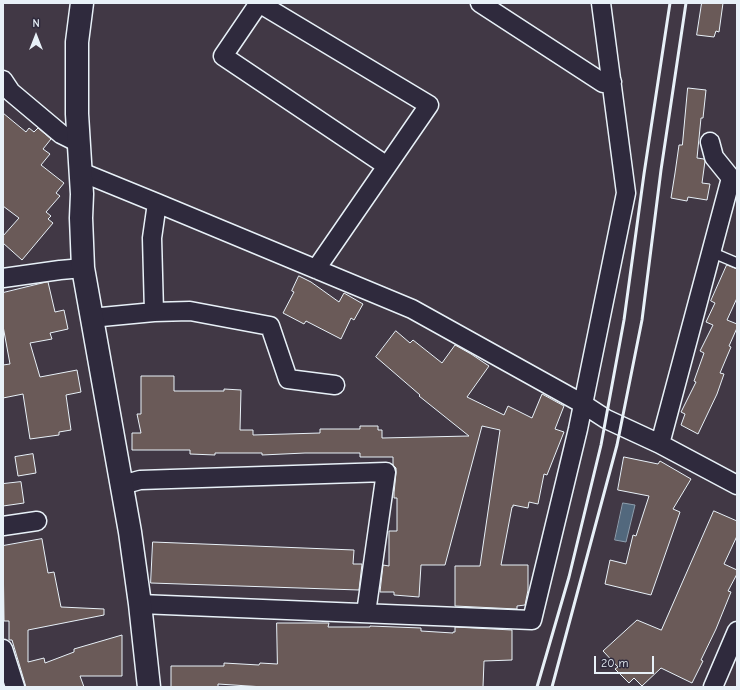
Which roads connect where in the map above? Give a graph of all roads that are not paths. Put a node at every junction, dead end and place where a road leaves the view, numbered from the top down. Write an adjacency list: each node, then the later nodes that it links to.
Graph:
1 (82, 3): 6 (street)
2 (480, 3): 5 (street)
3 (602, 3): 5 (street)
4 (3, 80): 6 (street)
5 (612, 82): 20 (street)
6 (80, 141): 9 (street)
7 (710, 142): 10 (street)
8 (387, 166): 8 (street); 15 (street)
9 (81, 172): 11 (street); 14 (street)
10 (732, 197): 12 (street)
11 (157, 203): 15 (street); 17 (street)
12 (711, 252): 13 (lane); 21 (street)
13 (737, 263)
14 (83, 268): 16 (street); 18 (street)
15 (316, 269): 20 (street)
16 (3, 278)
17 (154, 312): 18 (street); 19 (street)
18 (91, 318): 22 (street)
19 (334, 385)
20 (583, 404): 21 (street); 27 (street)
21 (660, 444): 23 (street)
22 (122, 485): 26 (street); 27 (street)
23 (737, 485)
24 (37, 521): 25 (street)
25 (3, 526)
26 (140, 604): 27 (street); 31 (street)
27 (366, 613)
28 (737, 631): 32 (street)
29 (3, 649): 30 (street)
30 (15, 687)
31 (149, 687)
32 (713, 687)

